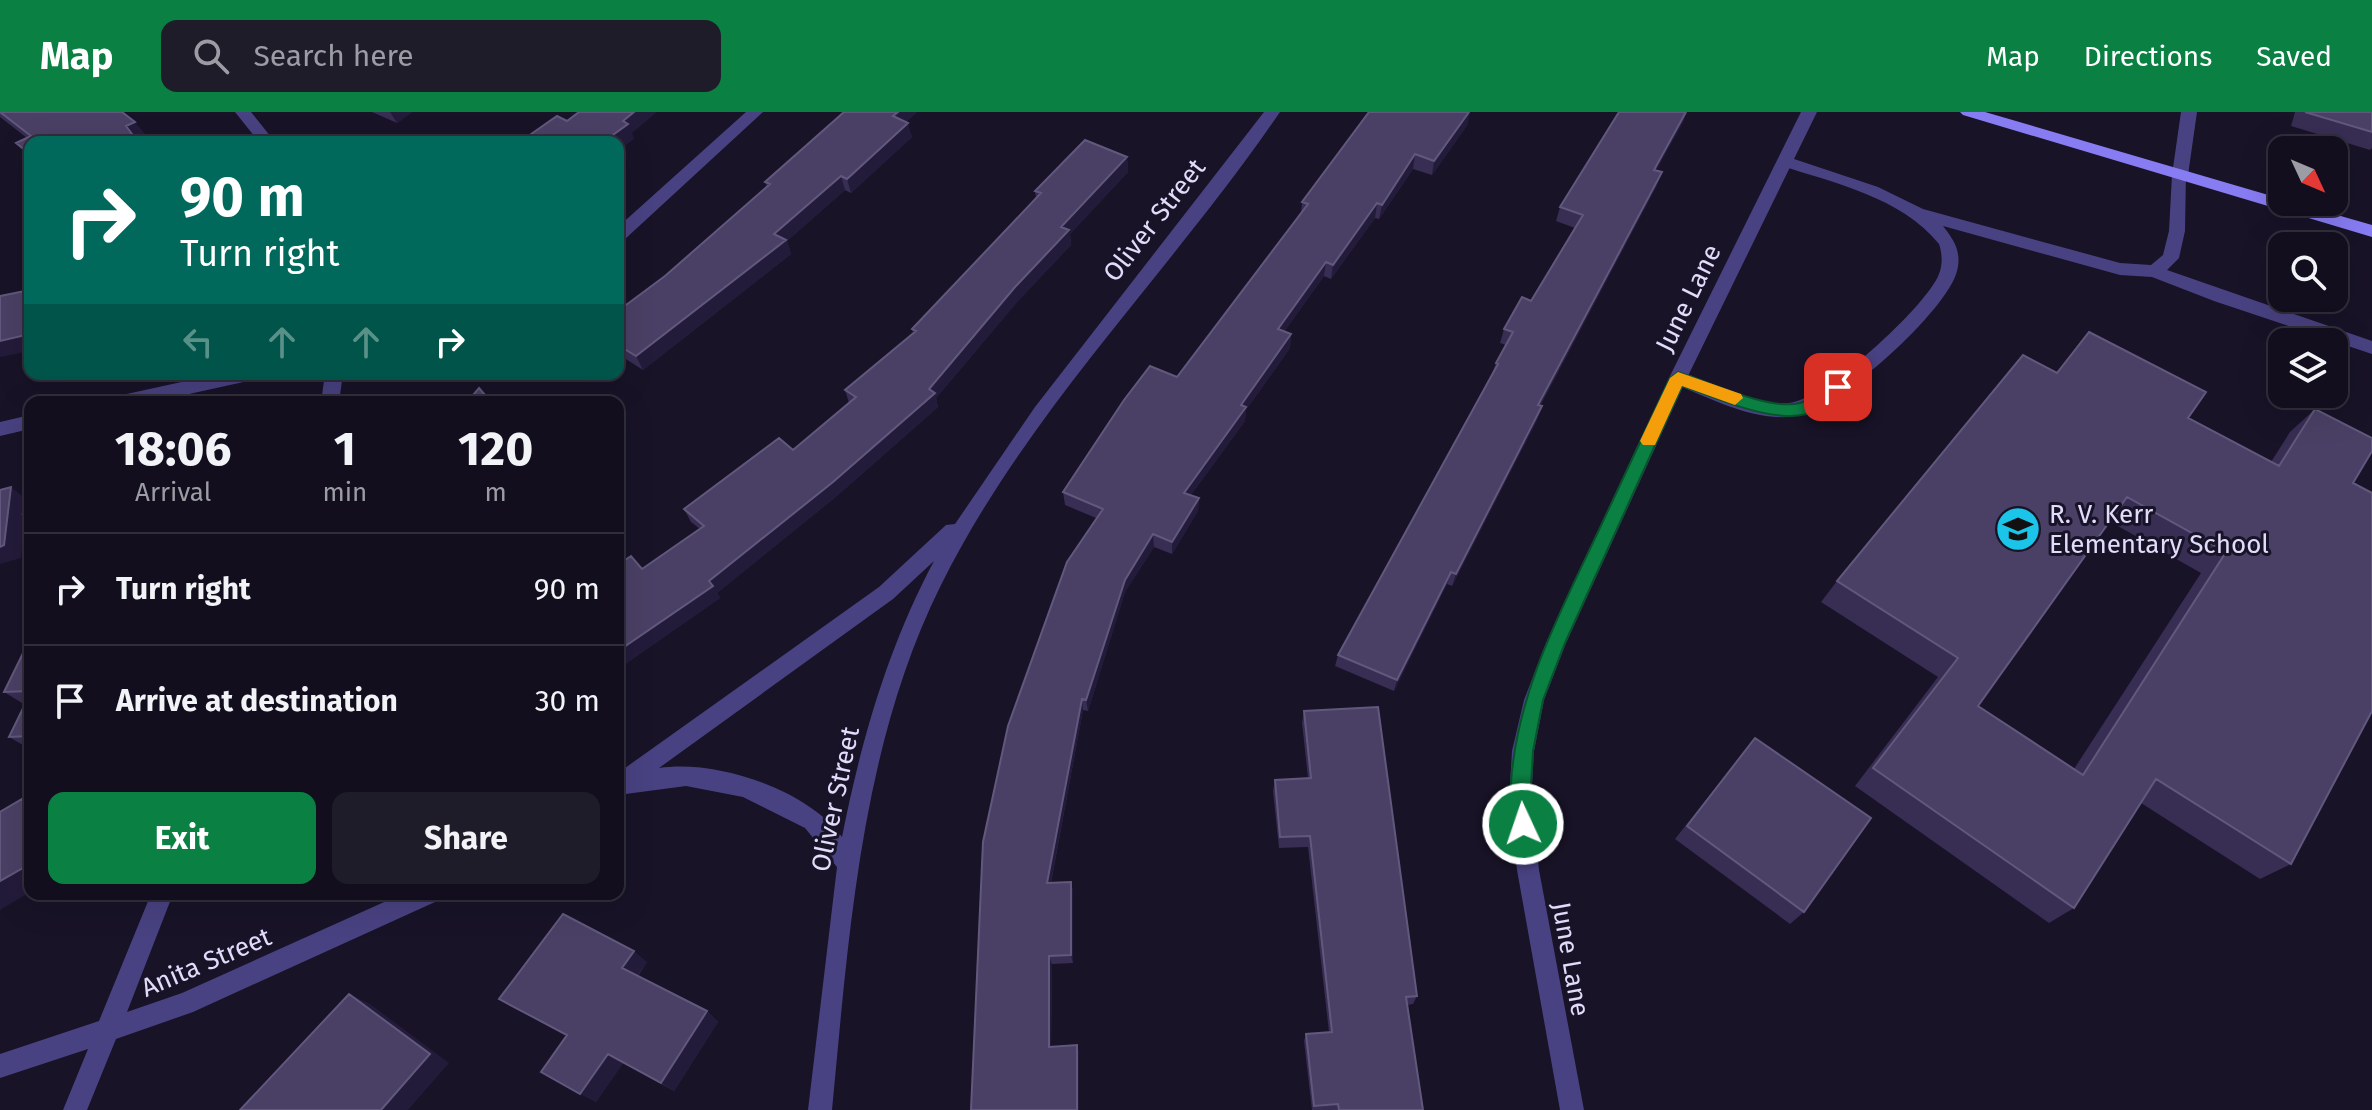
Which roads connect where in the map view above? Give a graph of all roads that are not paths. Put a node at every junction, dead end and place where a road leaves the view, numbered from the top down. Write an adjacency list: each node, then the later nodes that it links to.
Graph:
1 (243, 112): 7 (street)
2 (755, 112): 11 (street)
3 (1272, 112): 20 (street, Oliver Street)
4 (1809, 112): 8 (street, June Lane)
5 (1968, 112): 9 (main road)
6 (2189, 112): 9 (street)
7 (262, 136)
8 (1785, 161): 10 (street); 15 (street, June Lane)
9 (2180, 175): 12 (main road); 13 (street)
10 (1915, 213): 13 (street); 15 (street)
11 (624, 231)
12 (2372, 231)
13 (2154, 271): 14 (street)
14 (2372, 348)
15 (1678, 378): 30 (street, June Lane)
16 (221, 380): 17 (street)
17 (149, 396)
18 (24, 423): 19 (street)
19 (0, 429)
20 (968, 517): 21 (street, Oliver Street); 23 (street, Oliver Street)
21 (624, 783)
22 (624, 785): 23 (street)
23 (847, 863): 29 (street, Oliver Street)
24 (160, 900): 26 (street)
25 (414, 900): 26 (street, Anita Street)
26 (106, 1033): 27 (street, Anita Street); 28 (street)
27 (0, 1066)
28 (75, 1110)
29 (820, 1110)
30 (1572, 1110)

